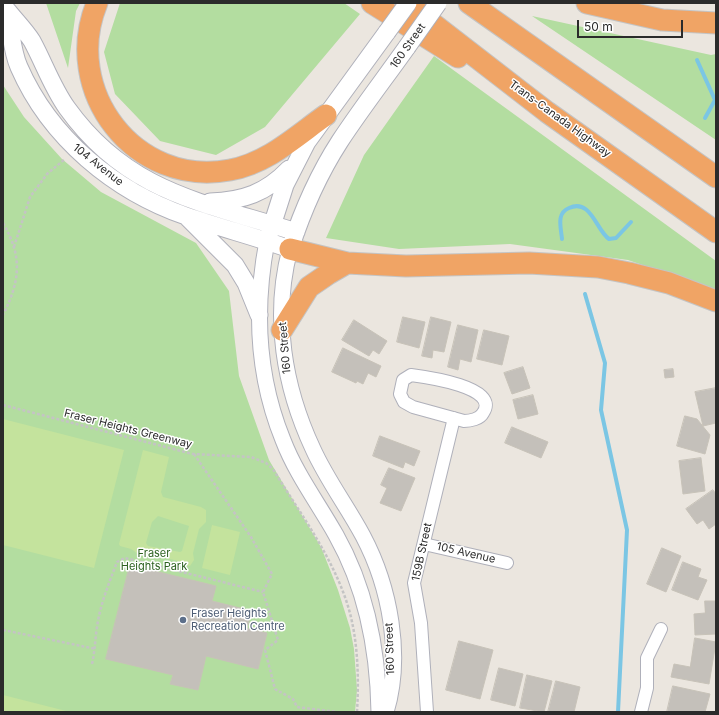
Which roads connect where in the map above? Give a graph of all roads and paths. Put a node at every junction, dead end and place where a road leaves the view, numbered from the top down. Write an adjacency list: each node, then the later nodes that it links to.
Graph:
1 (97, 3): 10 (highway)
2 (372, 3): 9 (highway)
3 (407, 3): 9 (highway, Trans-Canada Highway); 10 (main road, 160 Street, bridge)
4 (438, 3): 19 (main road, 160 Street, bridge)
5 (468, 3): 13 (highway)
6 (587, 3): 8 (highway)
7 (5, 6): 14 (main road, 104 Avenue)
8 (716, 23)
9 (547, 112): 17 (highway, Trans-Canada Highway)
10 (326, 115): 12 (main road, 160 Street)
11 (65, 159): 20 (path)
12 (296, 161): 14 (main road); 16 (main road, 160 Street)
13 (716, 177)
14 (190, 208): 16 (main road, 104 Avenue); 18 (main road, 104 Avenue); 24 (main road)
15 (3, 223): 20 (path)
16 (272, 225): 18 (main road, 160 Street); 19 (main road, 104 Avenue)
17 (716, 232)
18 (267, 241): 19 (main road, 104 Avenue); 24 (street, 160 Street)
19 (293, 241): 21 (highway); 25 (street, 160 Street)
20 (14, 247): 23 (path)
21 (347, 263): 22 (highway); 25 (highway)
22 (716, 301)
23 (3, 315)
24 (259, 315): 38 (street, 160 Street)
25 (282, 330): 39 (street, 160 Street)
26 (3, 405): 28 (path, Fraser Heights Greenway)
27 (454, 418): 27 (street); 29 (street, 159B Street)
28 (193, 454): 31 (path); 37 (path, Fraser Heights Greenway)
29 (424, 544): 30 (street, 105 Avenue); 40 (street, 159B Street)
30 (507, 563)
31 (263, 592): 34 (path); 36 (path)
32 (661, 629): 41 (street)
33 (3, 630): 34 (path)
34 (96, 649): 35 (path)
35 (92, 664)
36 (337, 712)
37 (356, 712)
38 (379, 712)
39 (386, 712)
40 (427, 712)
41 (641, 712)

